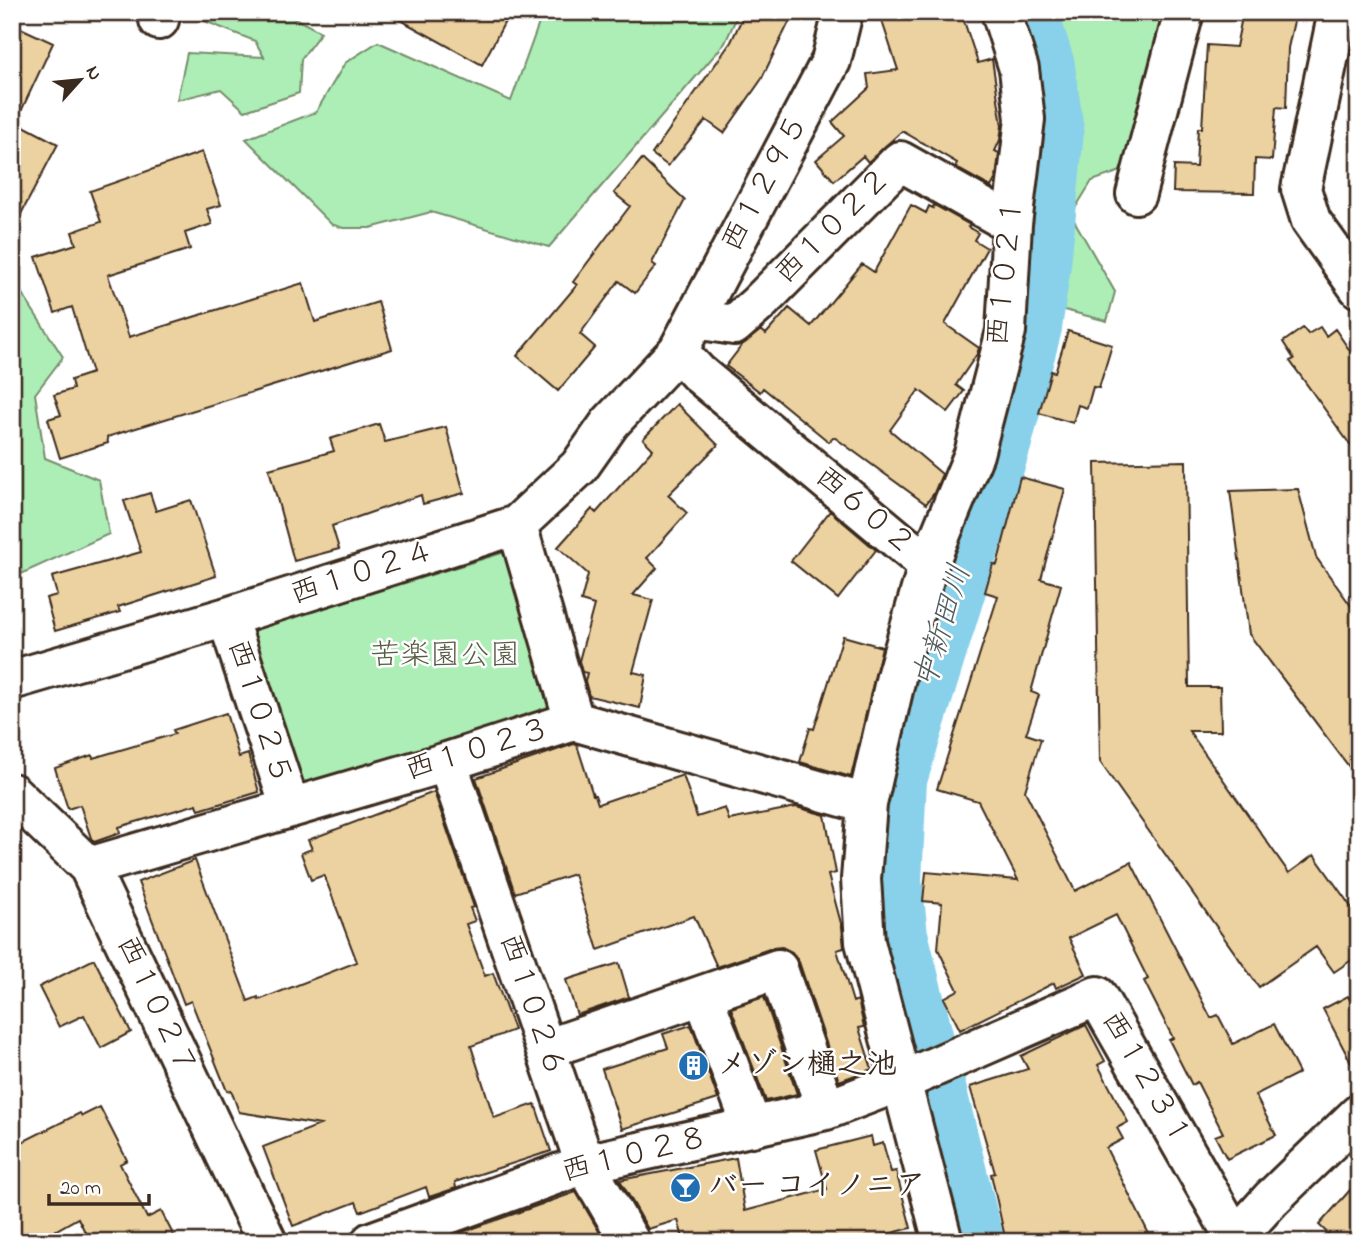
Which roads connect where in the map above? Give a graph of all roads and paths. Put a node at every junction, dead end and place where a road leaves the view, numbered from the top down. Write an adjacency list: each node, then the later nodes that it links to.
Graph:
1 (843, 12): 8 (street, 西１２９５)
2 (1001, 12): 6 (street, 西１０２１)
3 (1184, 12): 5 (street)
4 (1338, 12): 7 (street)
5 (1136, 194)
6 (1012, 223): 8 (street, 西１０２２); 10 (street, 西１０２１)
7 (1359, 288)
8 (686, 335): 9 (street); 10 (street, 西６０２)
9 (517, 525): 11 (street, 西１０２４); 13 (street)
10 (928, 565): 16 (street, 西６０２)
11 (227, 617): 12 (street, 西１０２４); 17 (street, 西１０２５)
12 (12, 680)
13 (574, 721): 14 (street, 西１０２３); 16 (street, 西１０２３)
14 (447, 762): 17 (street, 西１０２３); 20 (street, 西１０２６)
15 (12, 793): 18 (street, 西１０２７)
16 (867, 804): 21 (street, 西６０２)
17 (290, 807): 18 (street, 西１０２３)
18 (89, 867): 27 (street, 西１０２７)
19 (703, 995): 20 (street); 22 (street); 24 (street)
20 (546, 1049): 25 (street, 西１０２６)
21 (902, 1082): 22 (street, 西１０２８); 26 (street, 西１２３１); 30 (street, 西６０２)
22 (825, 1110): 24 (street, 西１０２８)
23 (1359, 1114): 26 (street)
24 (752, 1127): 25 (street, 西１０２８)
25 (585, 1164): 28 (street, 西１０２８); 29 (street, 西１０２６)
26 (1234, 1240)
27 (267, 1242)
28 (371, 1242)
29 (630, 1242)
30 (943, 1242)

